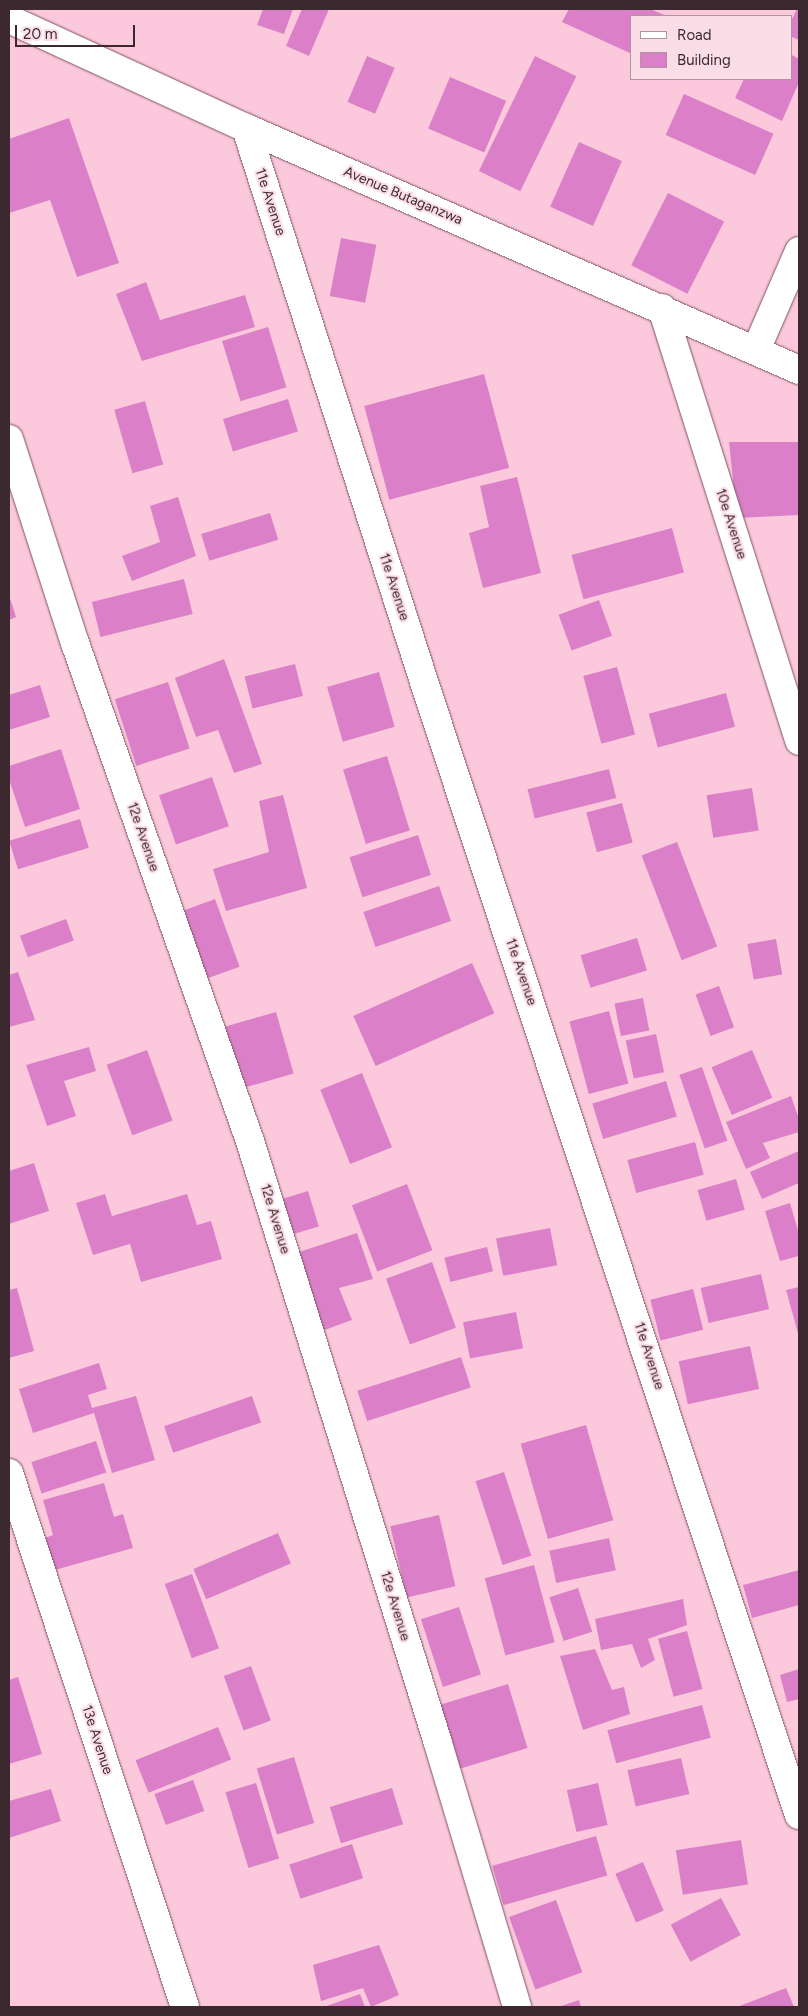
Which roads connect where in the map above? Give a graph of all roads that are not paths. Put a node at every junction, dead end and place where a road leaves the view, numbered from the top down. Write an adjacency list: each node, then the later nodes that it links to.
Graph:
1 (9, 19): 2 (street, Avenue Butaganzwa)
2 (246, 128): 4 (street, Avenue Butaganzwa); 10 (street, 11e Avenue)
3 (799, 251): 5 (street)
4 (662, 308): 5 (street, Avenue Butaganzwa); 8 (street, 10e Avenue)
5 (756, 350): 6 (street, Avenue Butaganzwa)
6 (799, 370)
7 (9, 439): 12 (street, 12e Avenue)
8 (799, 741)
9 (9, 1473): 11 (street, 13e Avenue)
10 (799, 1815)
11 (185, 2007)
12 (517, 2007)

